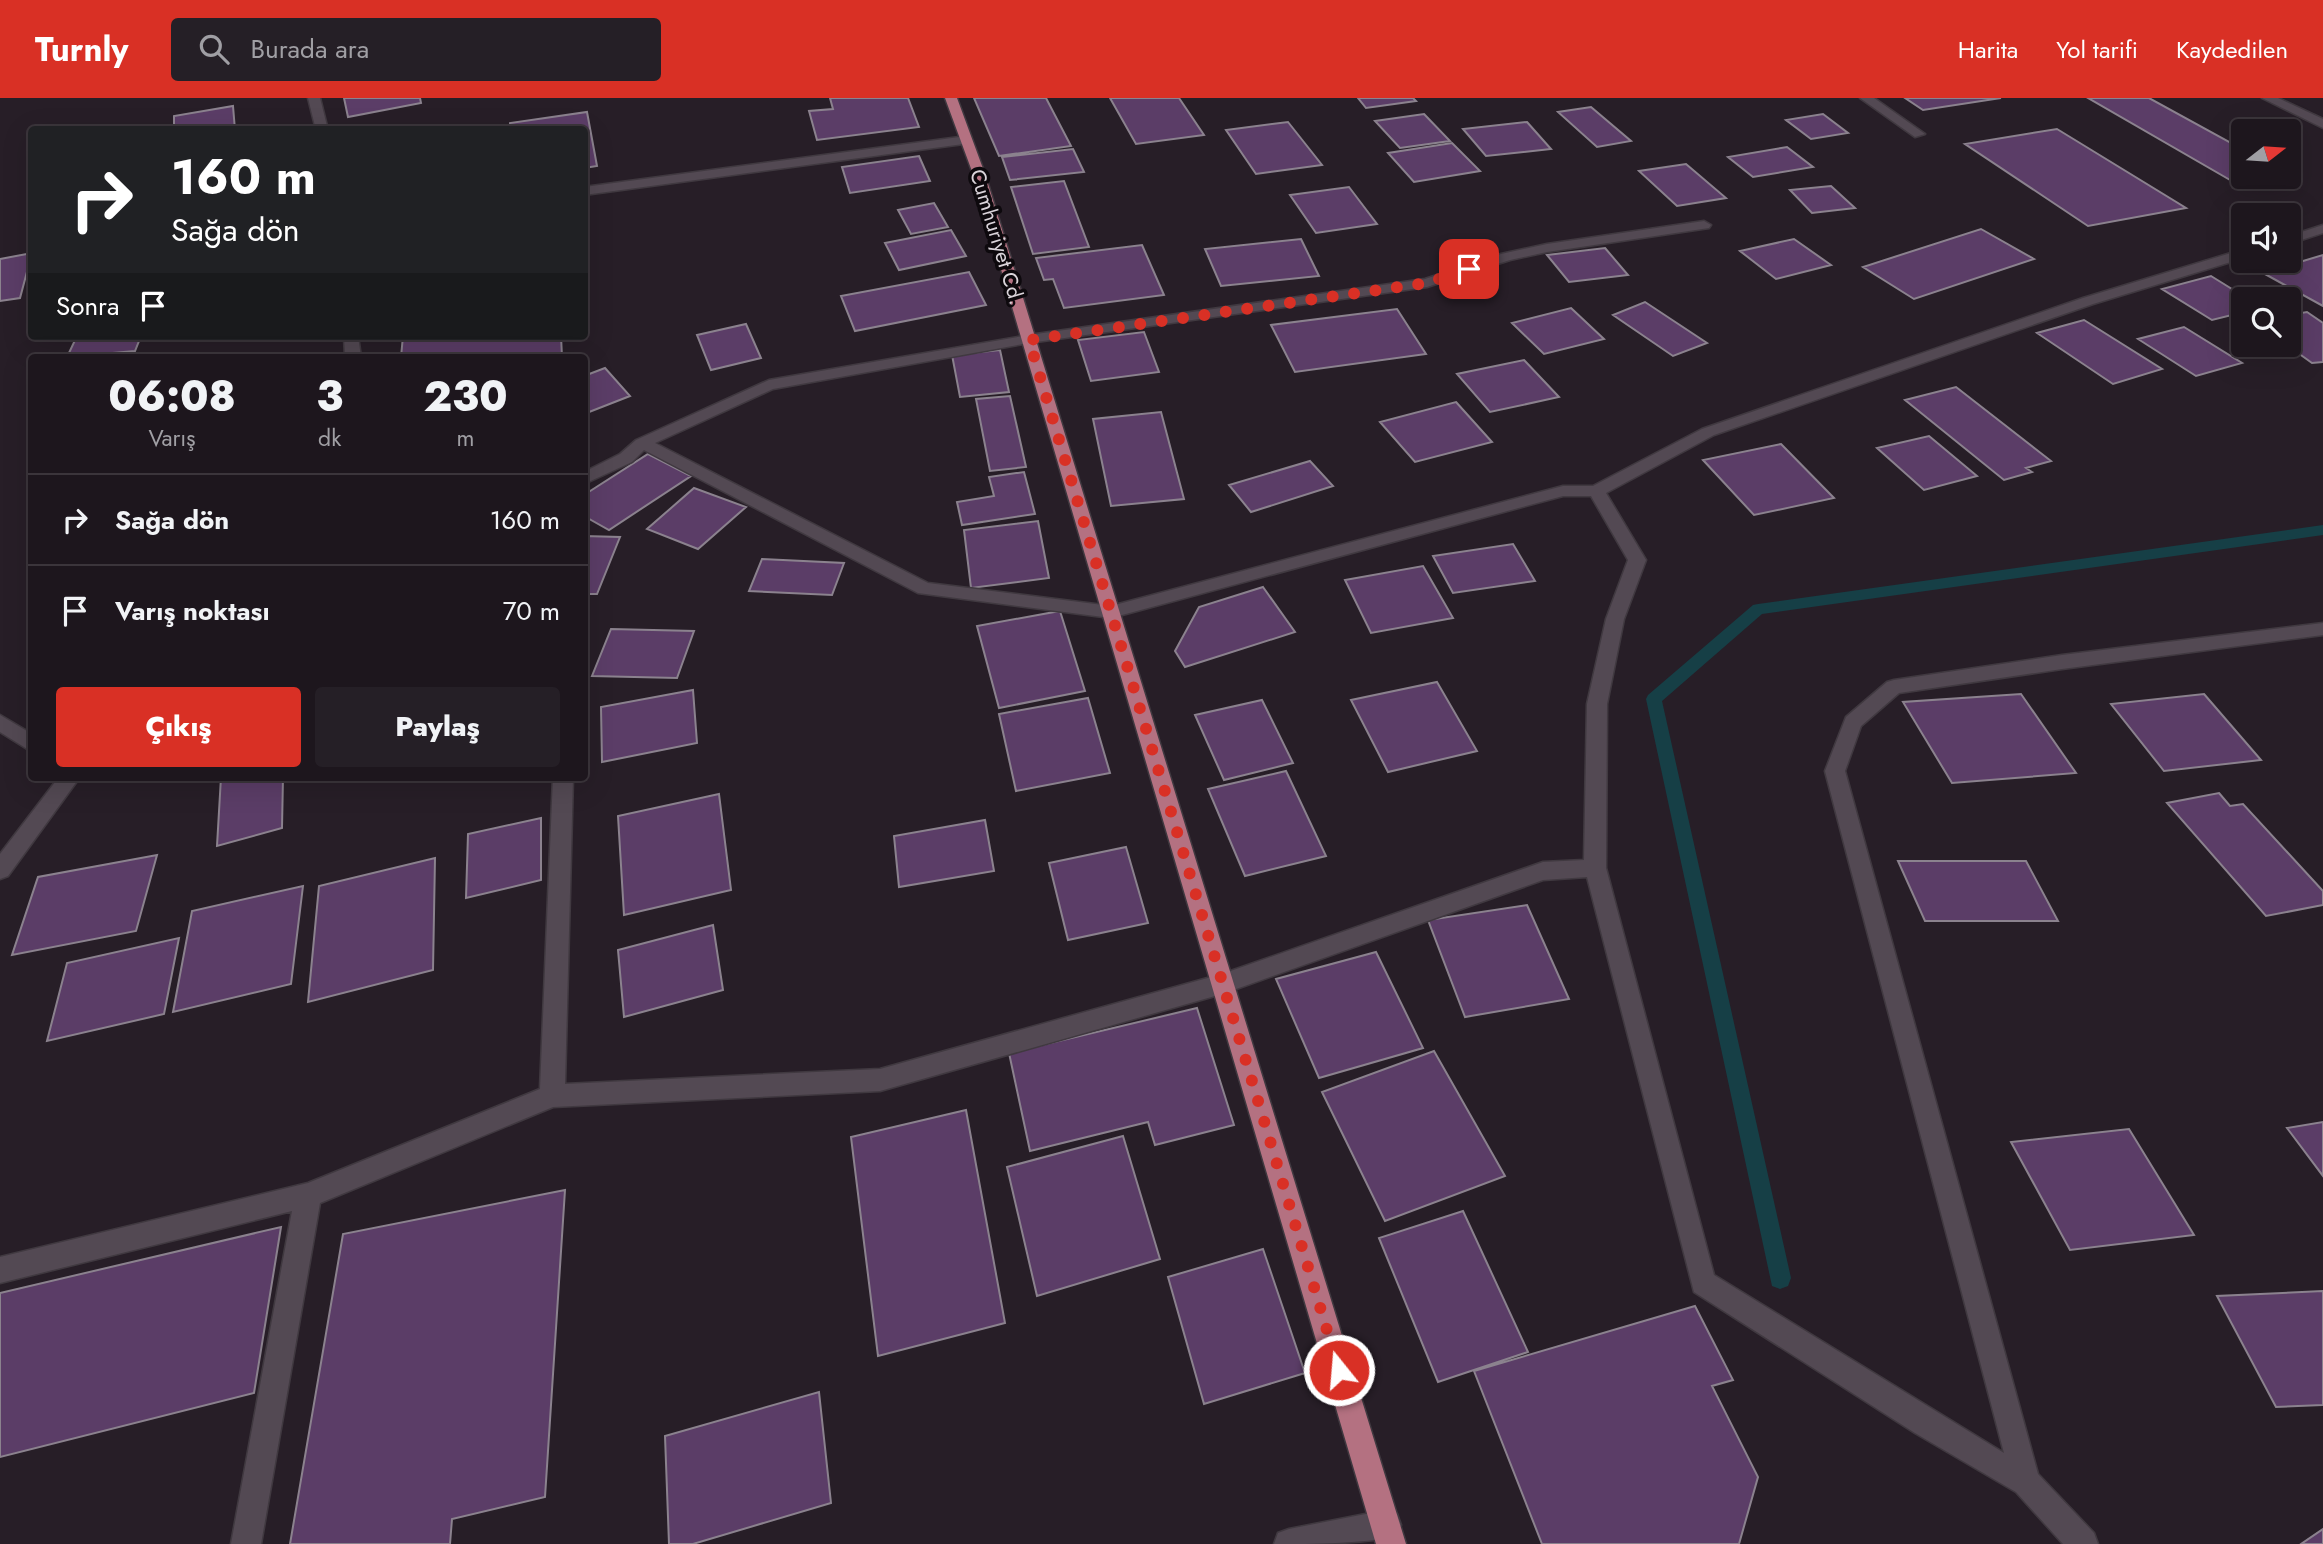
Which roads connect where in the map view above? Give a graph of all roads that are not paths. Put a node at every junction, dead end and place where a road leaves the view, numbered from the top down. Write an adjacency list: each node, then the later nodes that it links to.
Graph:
1 (314, 98): 6 (street)
2 (951, 98): 8 (main road, Cumhuriyet Cd.)
3 (1866, 98): 7 (street)
4 (2268, 98): 5 (street)
5 (2323, 124)
6 (321, 126)
7 (1919, 134)
8 (967, 140): 9 (street); 14 (main road, Cumhuriyet Cd.)
9 (588, 190)
10 (1704, 225): 14 (street)
11 (2323, 229): 12 (street)
12 (2301, 236)
13 (2231, 257): 17 (street)
14 (1029, 340): 15 (street); 18 (main road, Cumhuriyet Cd.)
15 (642, 443): 16 (street); 18 (street)
16 (588, 477)
17 (1596, 491): 18 (street); 24 (street)
18 (1111, 612): 26 (main road, Cumhuriyet Cd.)
19 (2323, 629): 30 (street)
20 (0, 722): 21 (street)
21 (28, 742)
22 (67, 781): 25 (street)
23 (563, 781): 27 (street)
24 (1595, 868): 26 (street); 30 (street)
25 (0, 870)
26 (1222, 984): 27 (street); 31 (main road, Cumhuriyet Cd.)
27 (552, 1096): 28 (street)
28 (308, 1195): 29 (street); 32 (street)
29 (0, 1270)
30 (2026, 1482): 34 (street)
31 (1388, 1534): 33 (street)
32 (246, 1544)
33 (1289, 1544)
34 (2083, 1544)

